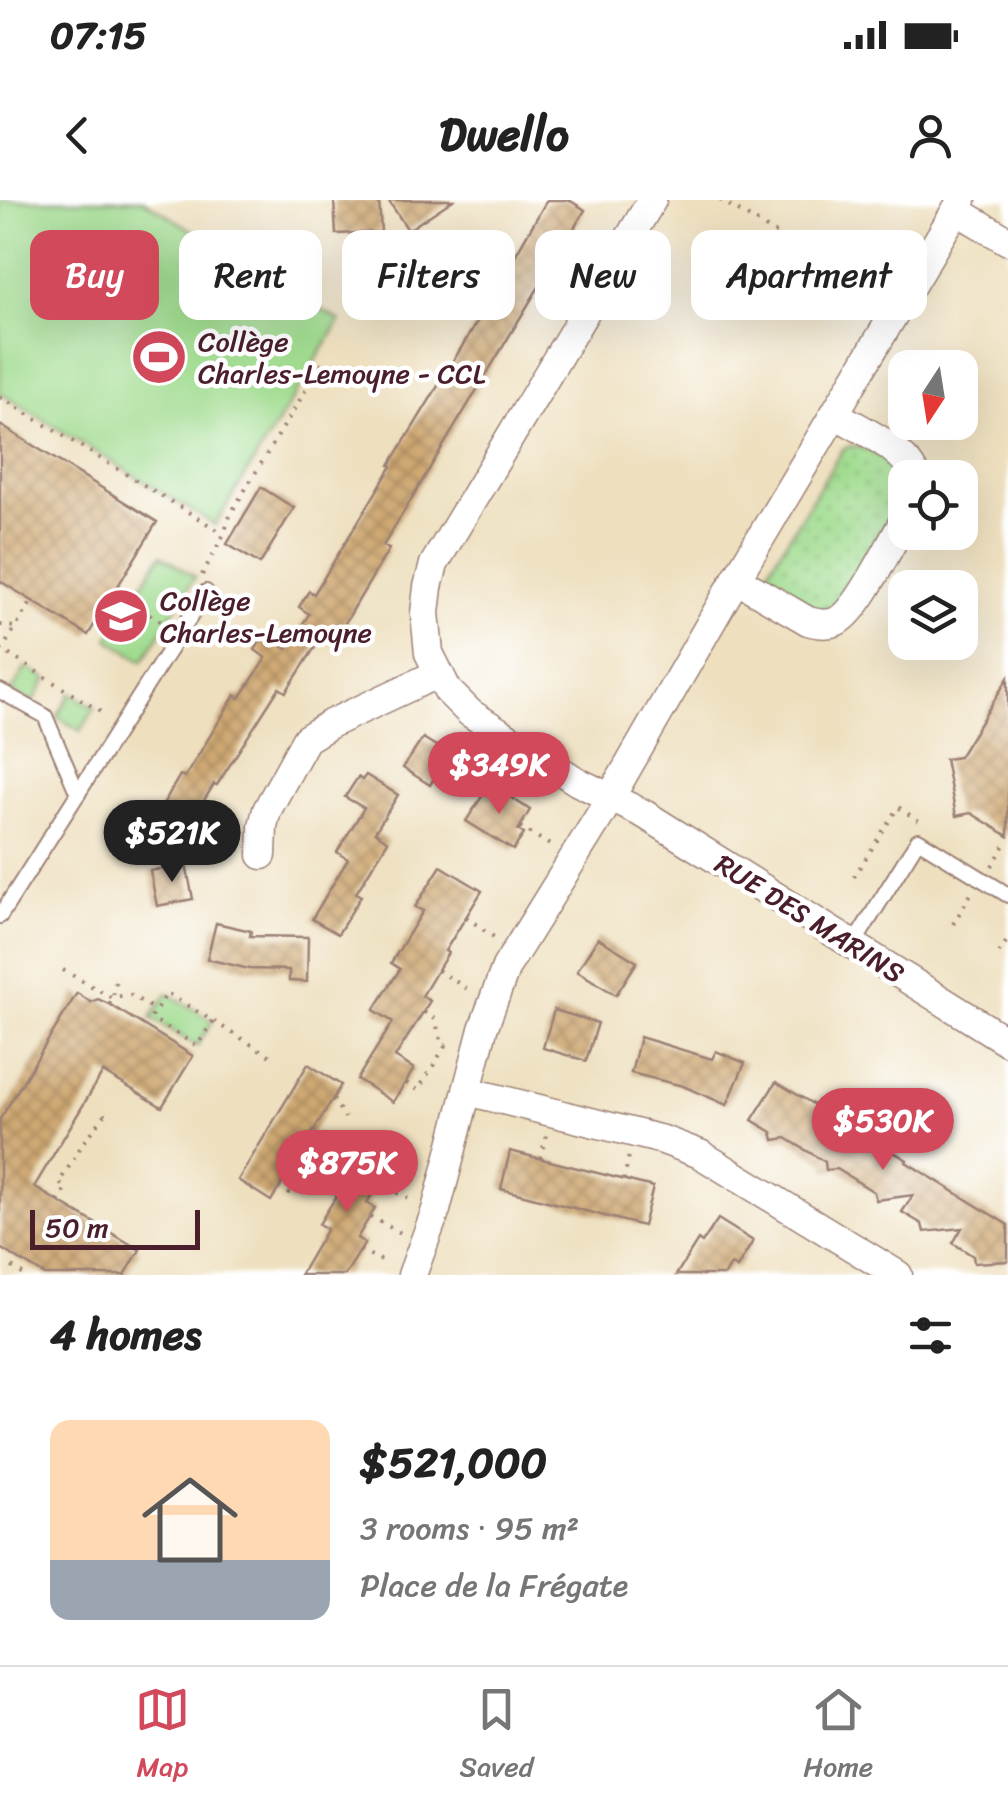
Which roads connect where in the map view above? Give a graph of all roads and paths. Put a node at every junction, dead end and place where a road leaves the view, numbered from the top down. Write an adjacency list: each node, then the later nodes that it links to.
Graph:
1 (652, 200): 22 (street)
2 (720, 200): 4 (path)
3 (959, 205): 5 (street); 8 (street)
4 (770, 230)
5 (1008, 241)
6 (326, 357): 10 (path)
7 (0, 397): 12 (path)
8 (834, 414): 9 (street); 14 (street)
9 (906, 460)
10 (239, 500): 11 (path); 12 (path)
11 (249, 506)
12 (224, 534): 15 (path)
13 (888, 548): 14 (street)
14 (736, 579): 26 (street)
15 (203, 586): 25 (lane)
16 (114, 592): 19 (path)
17 (32, 601): 20 (path)
18 (0, 625): 20 (path)
19 (166, 625)
20 (16, 627): 21 (path)
21 (1, 650): 24 (path)
22 (438, 674): 26 (street, RUE DES MARINS); 30 (street)
23 (0, 691): 25 (lane)
24 (114, 720)
25 (78, 794): 34 (lane)
26 (610, 798): 39 (street, RUE DES MARINS); 55 (street)
27 (520, 827): 29 (path)
28 (1008, 840): 31 (path)
29 (557, 850)
30 (262, 854)
31 (992, 866)
32 (973, 891): 36 (path)
33 (1008, 895): 39 (lane)
34 (0, 916)
35 (466, 917): 38 (path)
36 (953, 924)
37 (1008, 939): 40 (path)
38 (501, 941)
39 (853, 944): 50 (street, RUE DES MARINS)
40 (999, 952)
41 (63, 970): 45 (path)
42 (438, 970): 44 (path)
43 (116, 980): 45 (path)
44 (476, 994)
45 (114, 998): 46 (path); 47 (path)
46 (109, 1004)
47 (156, 1010): 49 (path); 49 (path)
48 (424, 1012): 51 (path)
49 (213, 1021): 53 (path)
50 (1008, 1042)
51 (446, 1045): 52 (path); 54 (path)
52 (460, 1049)
53 (272, 1056)
54 (406, 1083)
55 (467, 1090): 72 (street); 73 (street)
56 (333, 1099): 58 (path)
57 (114, 1116): 66 (path)
58 (346, 1118)
59 (314, 1130): 60 (path)
60 (332, 1140)
61 (297, 1158): 62 (path)
62 (314, 1168)
63 (378, 1183): 67 (path)
64 (279, 1187): 65 (path)
65 (296, 1198)
66 (58, 1202)
67 (420, 1203)
68 (370, 1218): 69 (path)
69 (409, 1236)
70 (360, 1250): 73 (path)
71 (12, 1267): 74 (path)
72 (869, 1267): 75 (street)
73 (404, 1272)
74 (24, 1275)
75 (898, 1275)

